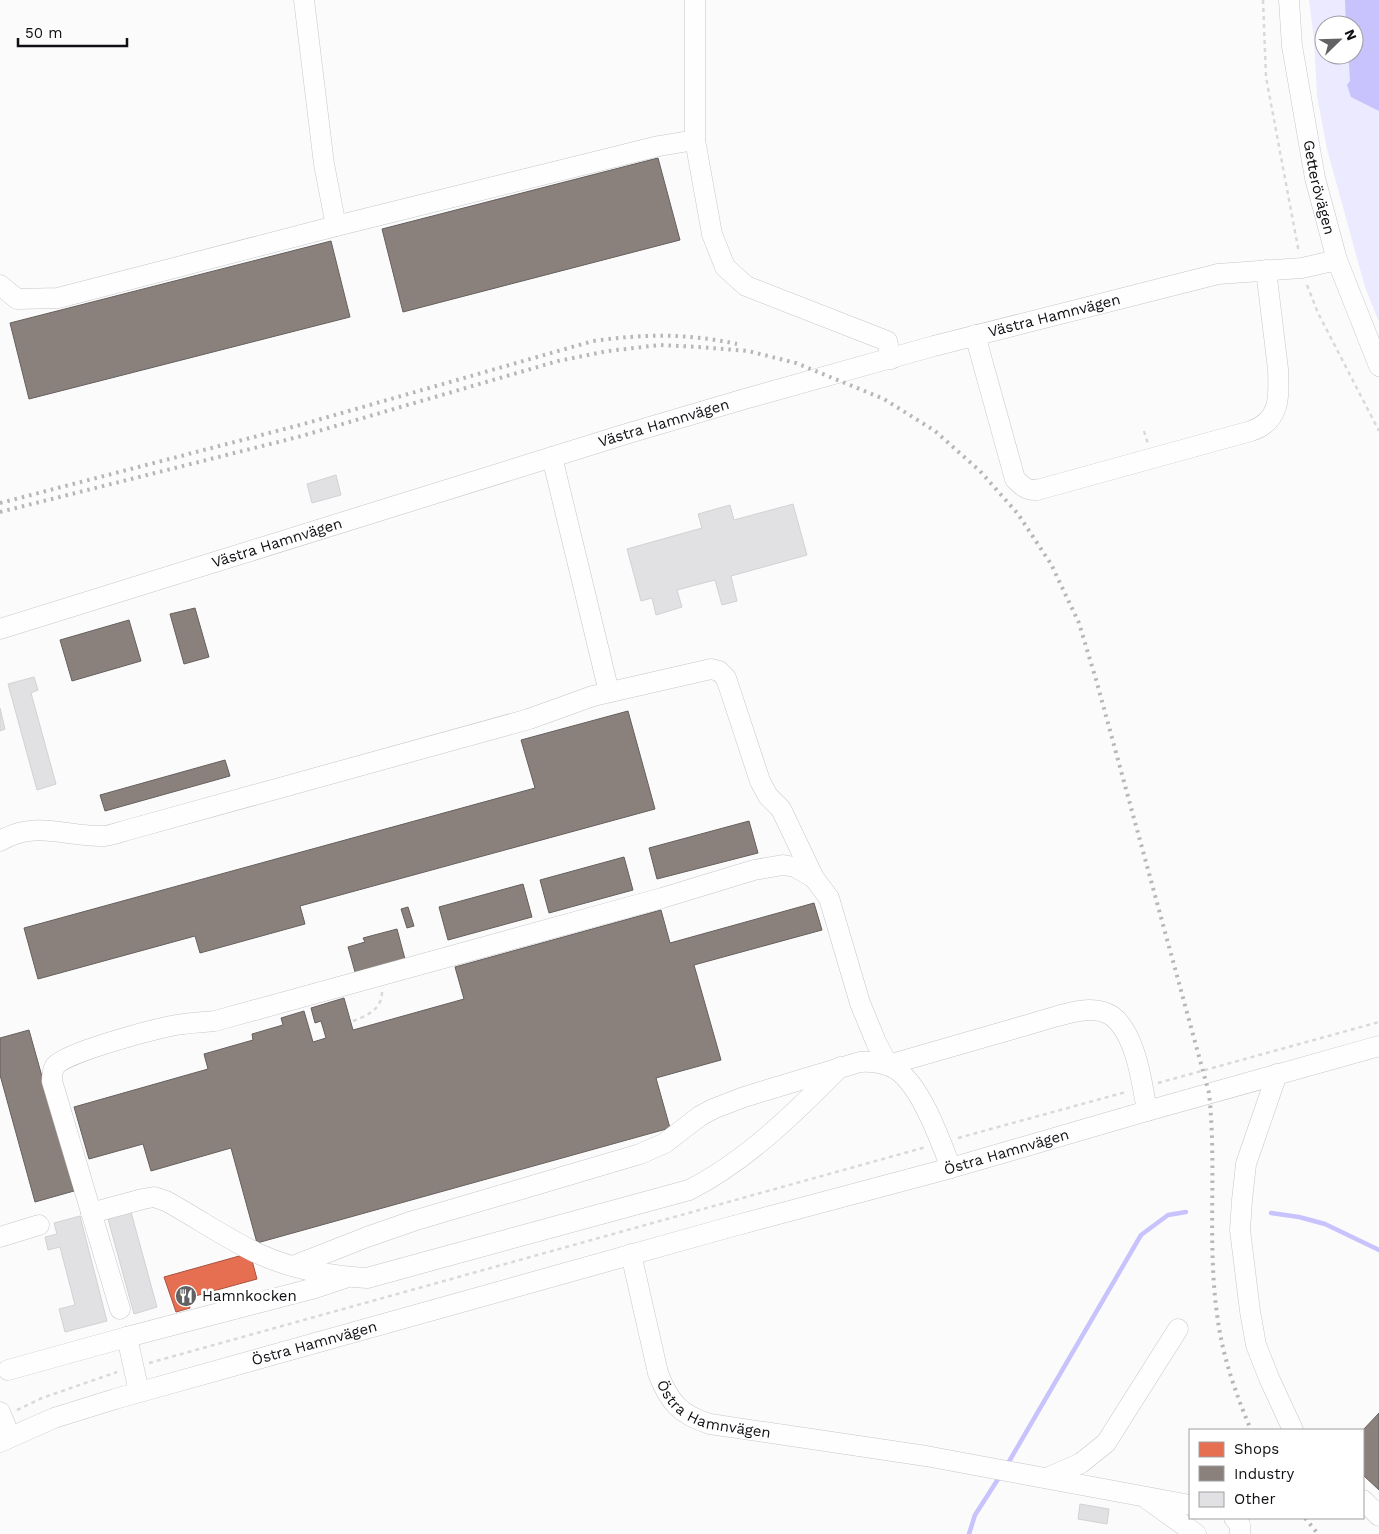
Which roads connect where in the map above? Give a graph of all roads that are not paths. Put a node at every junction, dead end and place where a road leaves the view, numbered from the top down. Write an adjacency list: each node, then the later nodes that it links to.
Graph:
1 (304, 0): 5 (street)
2 (695, 0): 4 (street)
3 (1289, 0): 6 (street, Getterövägen)
4 (694, 140): 5 (street); 10 (street)
5 (336, 226): 8 (street)
6 (1337, 260): 7 (street, Västra Hamnvägen); 11 (street, Getterövägen)
7 (1266, 270): 9 (street, Västra Hamnvägen); 9 (street)
8 (0, 285)
9 (975, 335): 10 (street, Västra Hamnvägen)
10 (891, 359): 12 (street, Västra Hamnvägen)
11 (1379, 366)
12 (552, 458): 13 (street, Västra Hamnvägen); 14 (street)
13 (0, 629)
14 (609, 692): 15 (street); 16 (street)
15 (0, 841)
16 (814, 878): 18 (street); 23 (street)
17 (1379, 1046): 20 (street, Östra Hamnvägen)
18 (888, 1065): 19 (street); 21 (street); 22 (street)
19 (840, 1067): 27 (street); 28 (street)
20 (1277, 1074): 21 (street, Östra Hamnvägen); 35 (street)
21 (1147, 1111): 22 (street, Östra Hamnvägen)
22 (951, 1168): 26 (street, Östra Hamnvägen)
23 (91, 1212): 27 (street); 29 (street)
24 (39, 1225): 25 (street)
25 (0, 1237)
26 (631, 1254): 33 (street, Östra Hamnvägen); 37 (street, Östra Hamnvägen)
27 (293, 1266): 28 (street)
28 (348, 1277): 31 (street)
29 (120, 1309)
30 (1178, 1329): 37 (street)
31 (127, 1337): 32 (street); 33 (street)
32 (8, 1370)
33 (139, 1392): 36 (street, Östra Hamnvägen)
34 (1, 1415): 36 (street)
35 (1292, 1429)
36 (5, 1439)
37 (1047, 1478): 38 (street, Östra Hamnvägen)
38 (1144, 1496): 40 (street, Östra Hamnvägen); 43 (street, Östra Hamnvägen)
39 (1364, 1501): 41 (street)
40 (1189, 1505)
41 (1379, 1516)
42 (1235, 1519): 44 (street)
43 (1196, 1534)
44 (1240, 1534)

